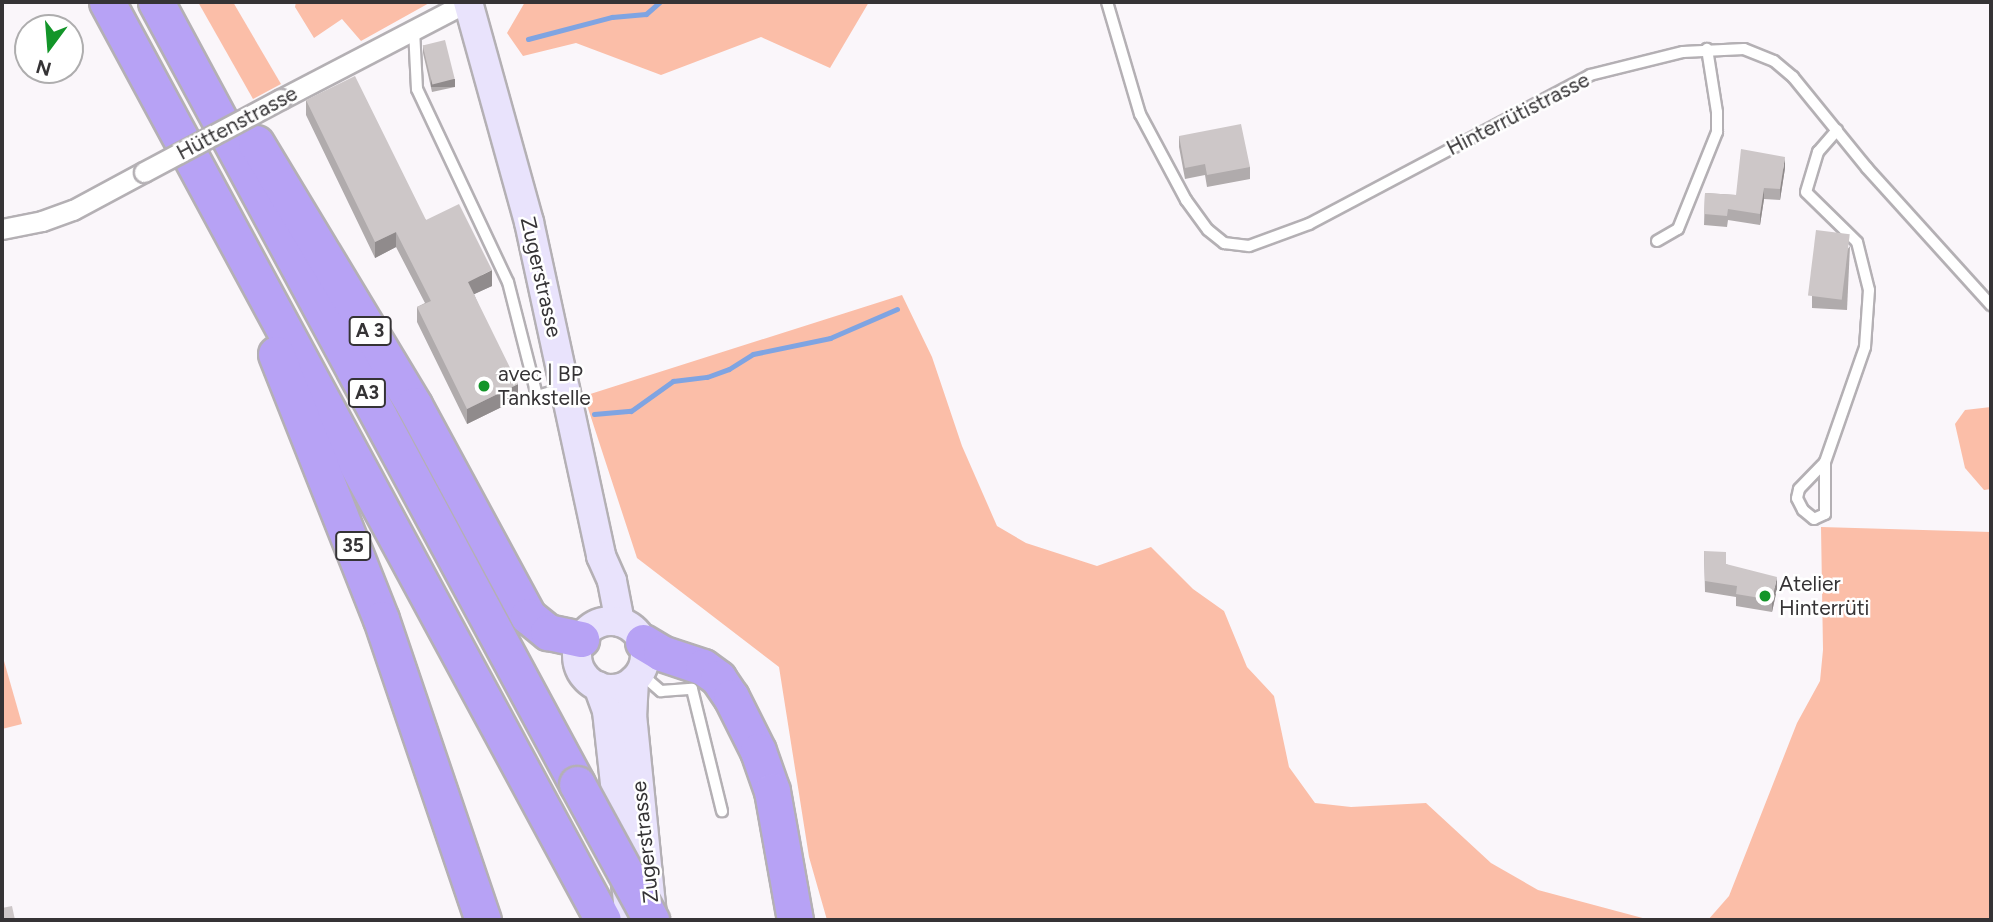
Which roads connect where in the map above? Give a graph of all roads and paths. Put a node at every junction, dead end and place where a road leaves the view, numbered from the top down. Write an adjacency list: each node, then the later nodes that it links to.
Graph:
1 (107, 2): 9 (highway, A3)
2 (156, 2): 21 (highway, A3, bridge)
3 (168, 2): 15 (highway, A 3)
4 (467, 2): 6 (street, Hüttenstrasse); 13 (main road, Zugerstrasse)
5 (1107, 2): 7 (lane, Hinterrütistrasse)
6 (414, 29): 10 (street, Hüttenstrasse, bridge); 13 (lane)
7 (1707, 49): 8 (lane, Hinterrütistrasse); 11 (lane)
8 (1837, 130): 12 (lane, Hinterrütistrasse); 14 (lane)
9 (204, 179): 18 (highway, 35); 19 (highway, A3)
10 (2, 229)
11 (1657, 241)
12 (1991, 304)
13 (565, 387): 15 (main road, Zugerstrasse)
14 (1825, 462): 14 (lane)
15 (620, 646): 16 (main road); 16 (main road, Zugerstrasse); 17 (lane); 21 (main road, Zugerstrasse); 22 (highway)
16 (598, 686): 20 (main road, Zugerstrasse)
17 (722, 811)
18 (483, 920)
19 (603, 920)
20 (630, 920)
21 (652, 920)
22 (795, 920)

